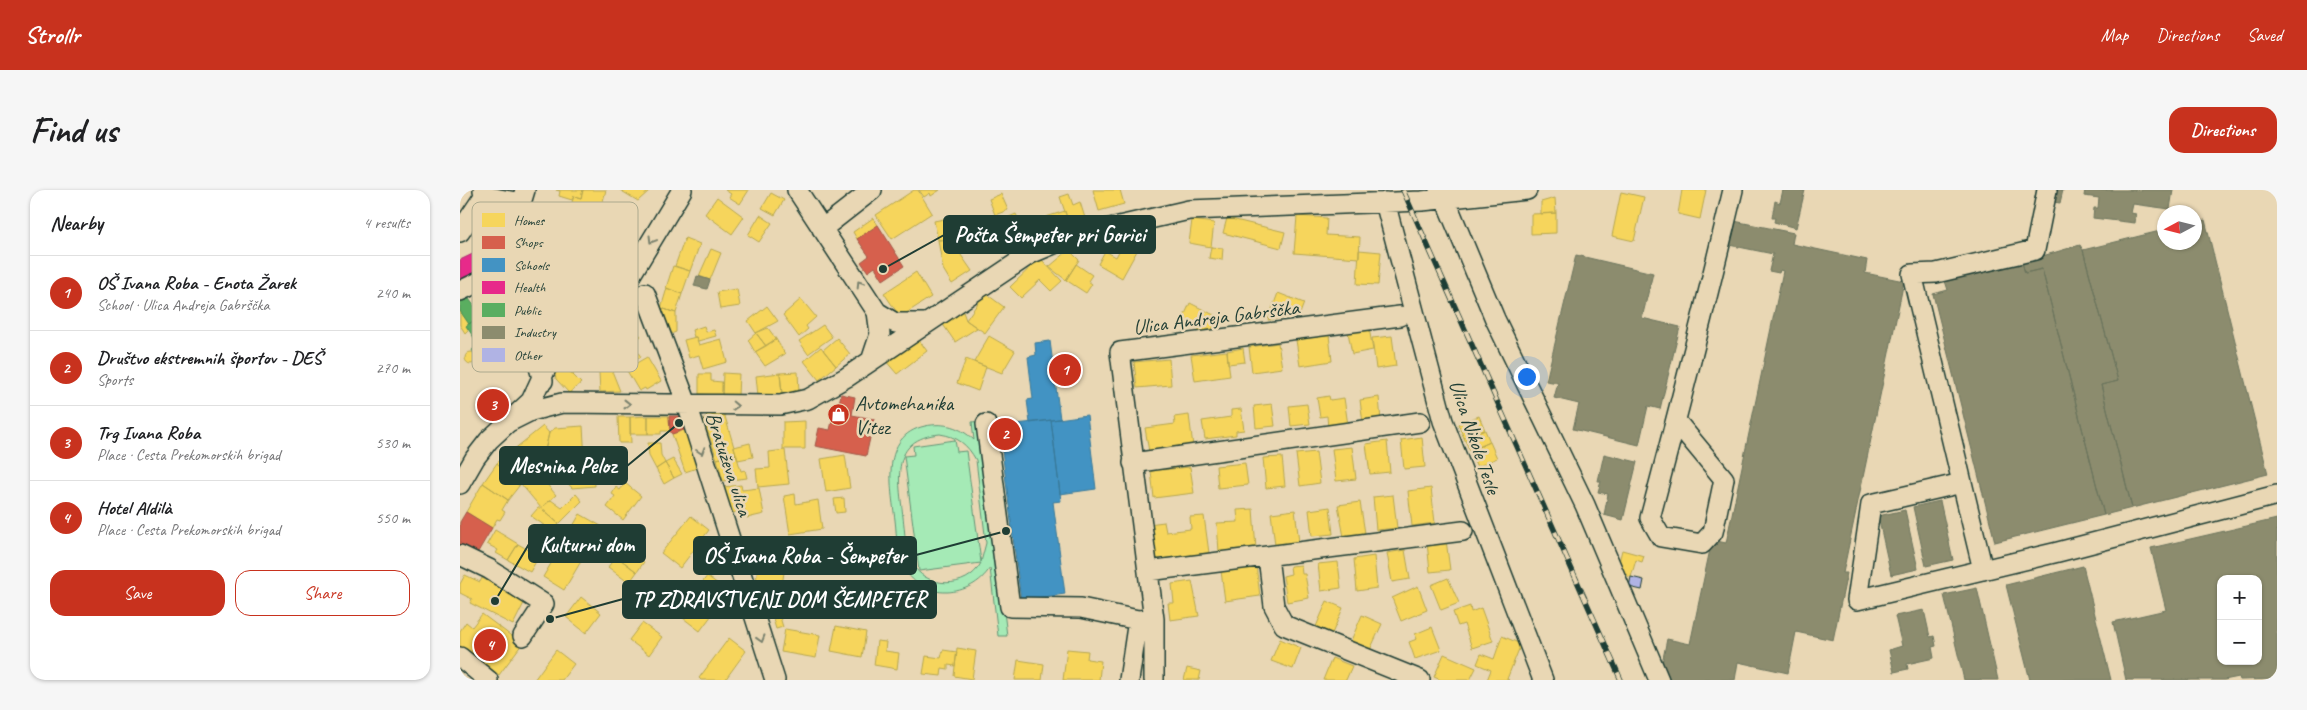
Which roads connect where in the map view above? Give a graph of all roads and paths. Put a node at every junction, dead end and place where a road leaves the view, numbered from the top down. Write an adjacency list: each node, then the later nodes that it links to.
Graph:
1 (797, 190): 12 (street)
2 (872, 190): 12 (street)
3 (1527, 190): 8 (street)
4 (1733, 190): 27 (street)
5 (2047, 190): 32 (street)
6 (484, 193): 9 (street)
7 (677, 193): 14 (street, one-way to 14)
8 (1442, 195): 10 (street); 49 (street)
9 (522, 201)
10 (1385, 202): 20 (street); 48 (street, Ulica Nikole Tesle)
11 (472, 212): 13 (street)
12 (822, 229): 18 (street, one-way to 12)
13 (460, 232)
14 (638, 262)
15 (472, 285): 16 (street)
16 (460, 291)
17 (645, 293): 26 (street, Bratuževa ulica)
18 (877, 312): 20 (street); 21 (street)
19 (1400, 316): 31 (street, Ulica Andreja Gabrščka)
20 (924, 323): 21 (street)
21 (871, 361): 26 (street, one-way to 21)
22 (542, 372): 24 (street)
23 (545, 372): 24 (street, one-way to 24)
24 (543, 376): 25 (street); 28 (street)
25 (562, 403): 26 (street, one-way to 26); 28 (street)
26 (687, 404): 44 (street, Bratuževa ulica, one-way to 44)
27 (1676, 421): 27 (street)
28 (509, 422): 33 (street)
29 (1420, 422): 31 (street)
30 (986, 424): 40 (street)
31 (1134, 463): 39 (street, Ulica Andreja Gabrščka)
32 (1962, 482): 38 (street); 38 (street)
33 (460, 484)
34 (2277, 495): 38 (street)
35 (1463, 531): 37 (street)
36 (460, 555): 41 (street)
37 (1268, 557): 39 (street); 47 (street)
38 (1983, 570)
39 (1148, 571): 40 (street, Ulica Andreja Gabrščka)
40 (1146, 620): 45 (street, Ulica Andreja Gabrščka); 46 (street, Ulica Andreja Gabrščka)
41 (523, 636)
42 (460, 657): 43 (street)
43 (488, 680)
44 (775, 680)
45 (1129, 680)
46 (1154, 680)
47 (1420, 680)
48 (1544, 680)
49 (1659, 680)

